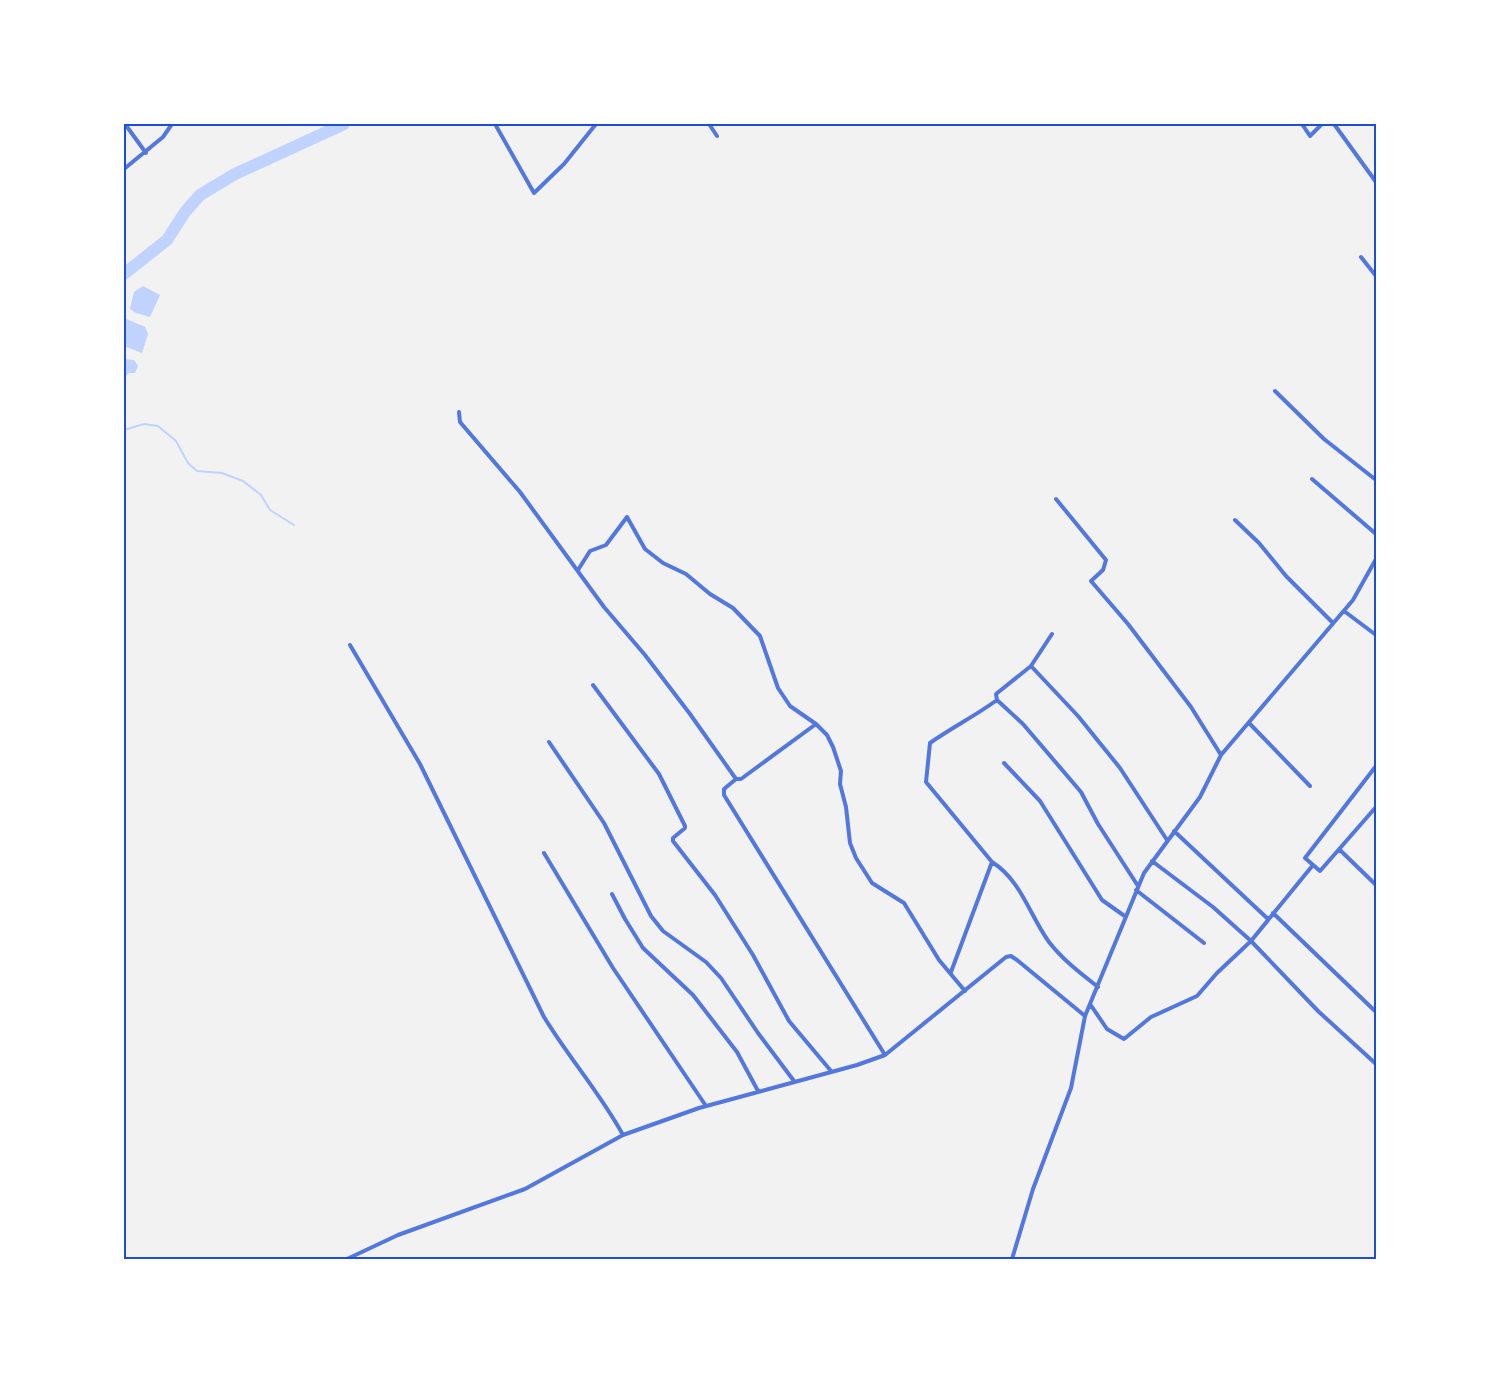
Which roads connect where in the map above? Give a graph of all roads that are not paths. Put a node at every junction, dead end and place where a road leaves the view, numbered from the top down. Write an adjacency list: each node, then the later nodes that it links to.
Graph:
1 (125, 124): 10 (street)
2 (172, 124): 10 (street)
3 (495, 124): 4 (street)
4 (596, 124)
5 (709, 124): 9 (street)
6 (1302, 124): 7 (street)
7 (1322, 124)
8 (1334, 124): 12 (street)
9 (717, 136)
10 (146, 153): 11 (street)
11 (124, 169)
12 (1376, 182)
13 (1361, 257): 14 (street)
14 (1376, 276)
15 (1275, 391): 18 (street)
16 (459, 412): 23 (street)
17 (1312, 479): 21 (street)
18 (1376, 480)
19 (1056, 499): 35 (street)
20 (1236, 520): 25 (street)
21 (1376, 534)
22 (1376, 559): 24 (street)
23 (578, 570): 32 (street); 38 (street)
24 (1344, 611): 25 (street); 27 (street)
25 (1333, 622): 33 (street)
26 (1052, 634): 29 (street)
27 (1376, 635)
28 (350, 645): 68 (street)
29 (1031, 666): 31 (street); 42 (street)
30 (593, 685): 64 (street)
31 (997, 700): 46 (street); 49 (street)
32 (816, 724): 38 (street); 56 (street)
33 (1250, 724): 35 (street); 39 (street)
34 (549, 742): 65 (street)
35 (1221, 755): 41 (street)
36 (1004, 763): 52 (street)
37 (1376, 766): 47 (street)
38 (736, 779): 62 (street)
39 (1310, 786)
40 (1376, 807): 43 (street)
41 (1174, 831): 42 (street); 53 (street)
42 (1167, 840): 45 (street)
43 (1340, 850): 47 (street); 48 (street)
44 (544, 853): 67 (street)
45 (1152, 861): 49 (street); 54 (street)
46 (992, 862): 56 (street); 57 (street)
47 (1313, 865): 51 (street)
48 (1376, 885)
49 (1137, 888): 52 (street); 55 (street)
50 (612, 894): 66 (street)
51 (1273, 913): 53 (street); 60 (street)
52 (1126, 917): 57 (street)
53 (1268, 919): 54 (street)
54 (1251, 941): 59 (street); 63 (street)
55 (1204, 943)
56 (951, 972): 58 (street)
57 (1098, 987): 59 (street)
58 (965, 990): 61 (street); 62 (street)
59 (1090, 1004): 61 (street)
60 (1376, 1012)
61 (1085, 1016): 70 (street)
62 (885, 1055): 64 (street)
63 (1376, 1064)
64 (831, 1071): 65 (street)
65 (794, 1081): 66 (street)
66 (758, 1091): 67 (street)
67 (706, 1106): 68 (street)
68 (623, 1135): 69 (street)
69 (347, 1259)
70 (1012, 1259)

